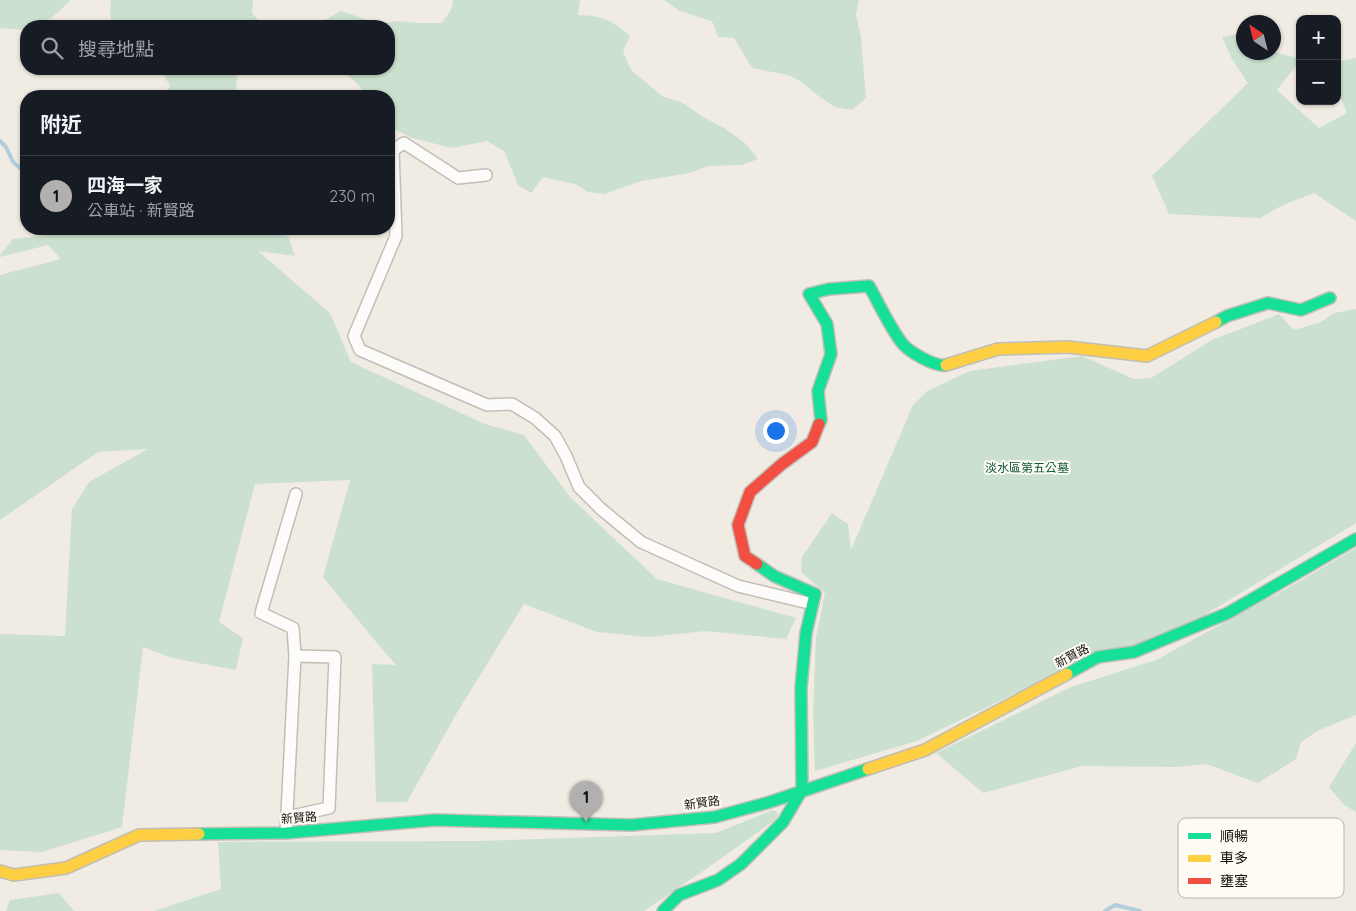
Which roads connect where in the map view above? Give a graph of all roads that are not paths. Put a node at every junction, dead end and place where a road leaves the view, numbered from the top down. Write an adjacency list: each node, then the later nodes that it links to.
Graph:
1 (395, 149): 2 (street)
2 (486, 175)
3 (395, 207): 7 (street)
4 (1330, 298): 7 (street)
5 (296, 494): 8 (street)
6 (1356, 539): 9 (street, 新賢路)
7 (813, 604): 9 (street)
8 (295, 656): 10 (street); 10 (street)
9 (802, 790): 11 (street, 新賢路); 13 (street)
10 (287, 817): 11 (street)
11 (286, 833): 12 (street, 新賢路)
12 (0, 871)
13 (663, 911)

